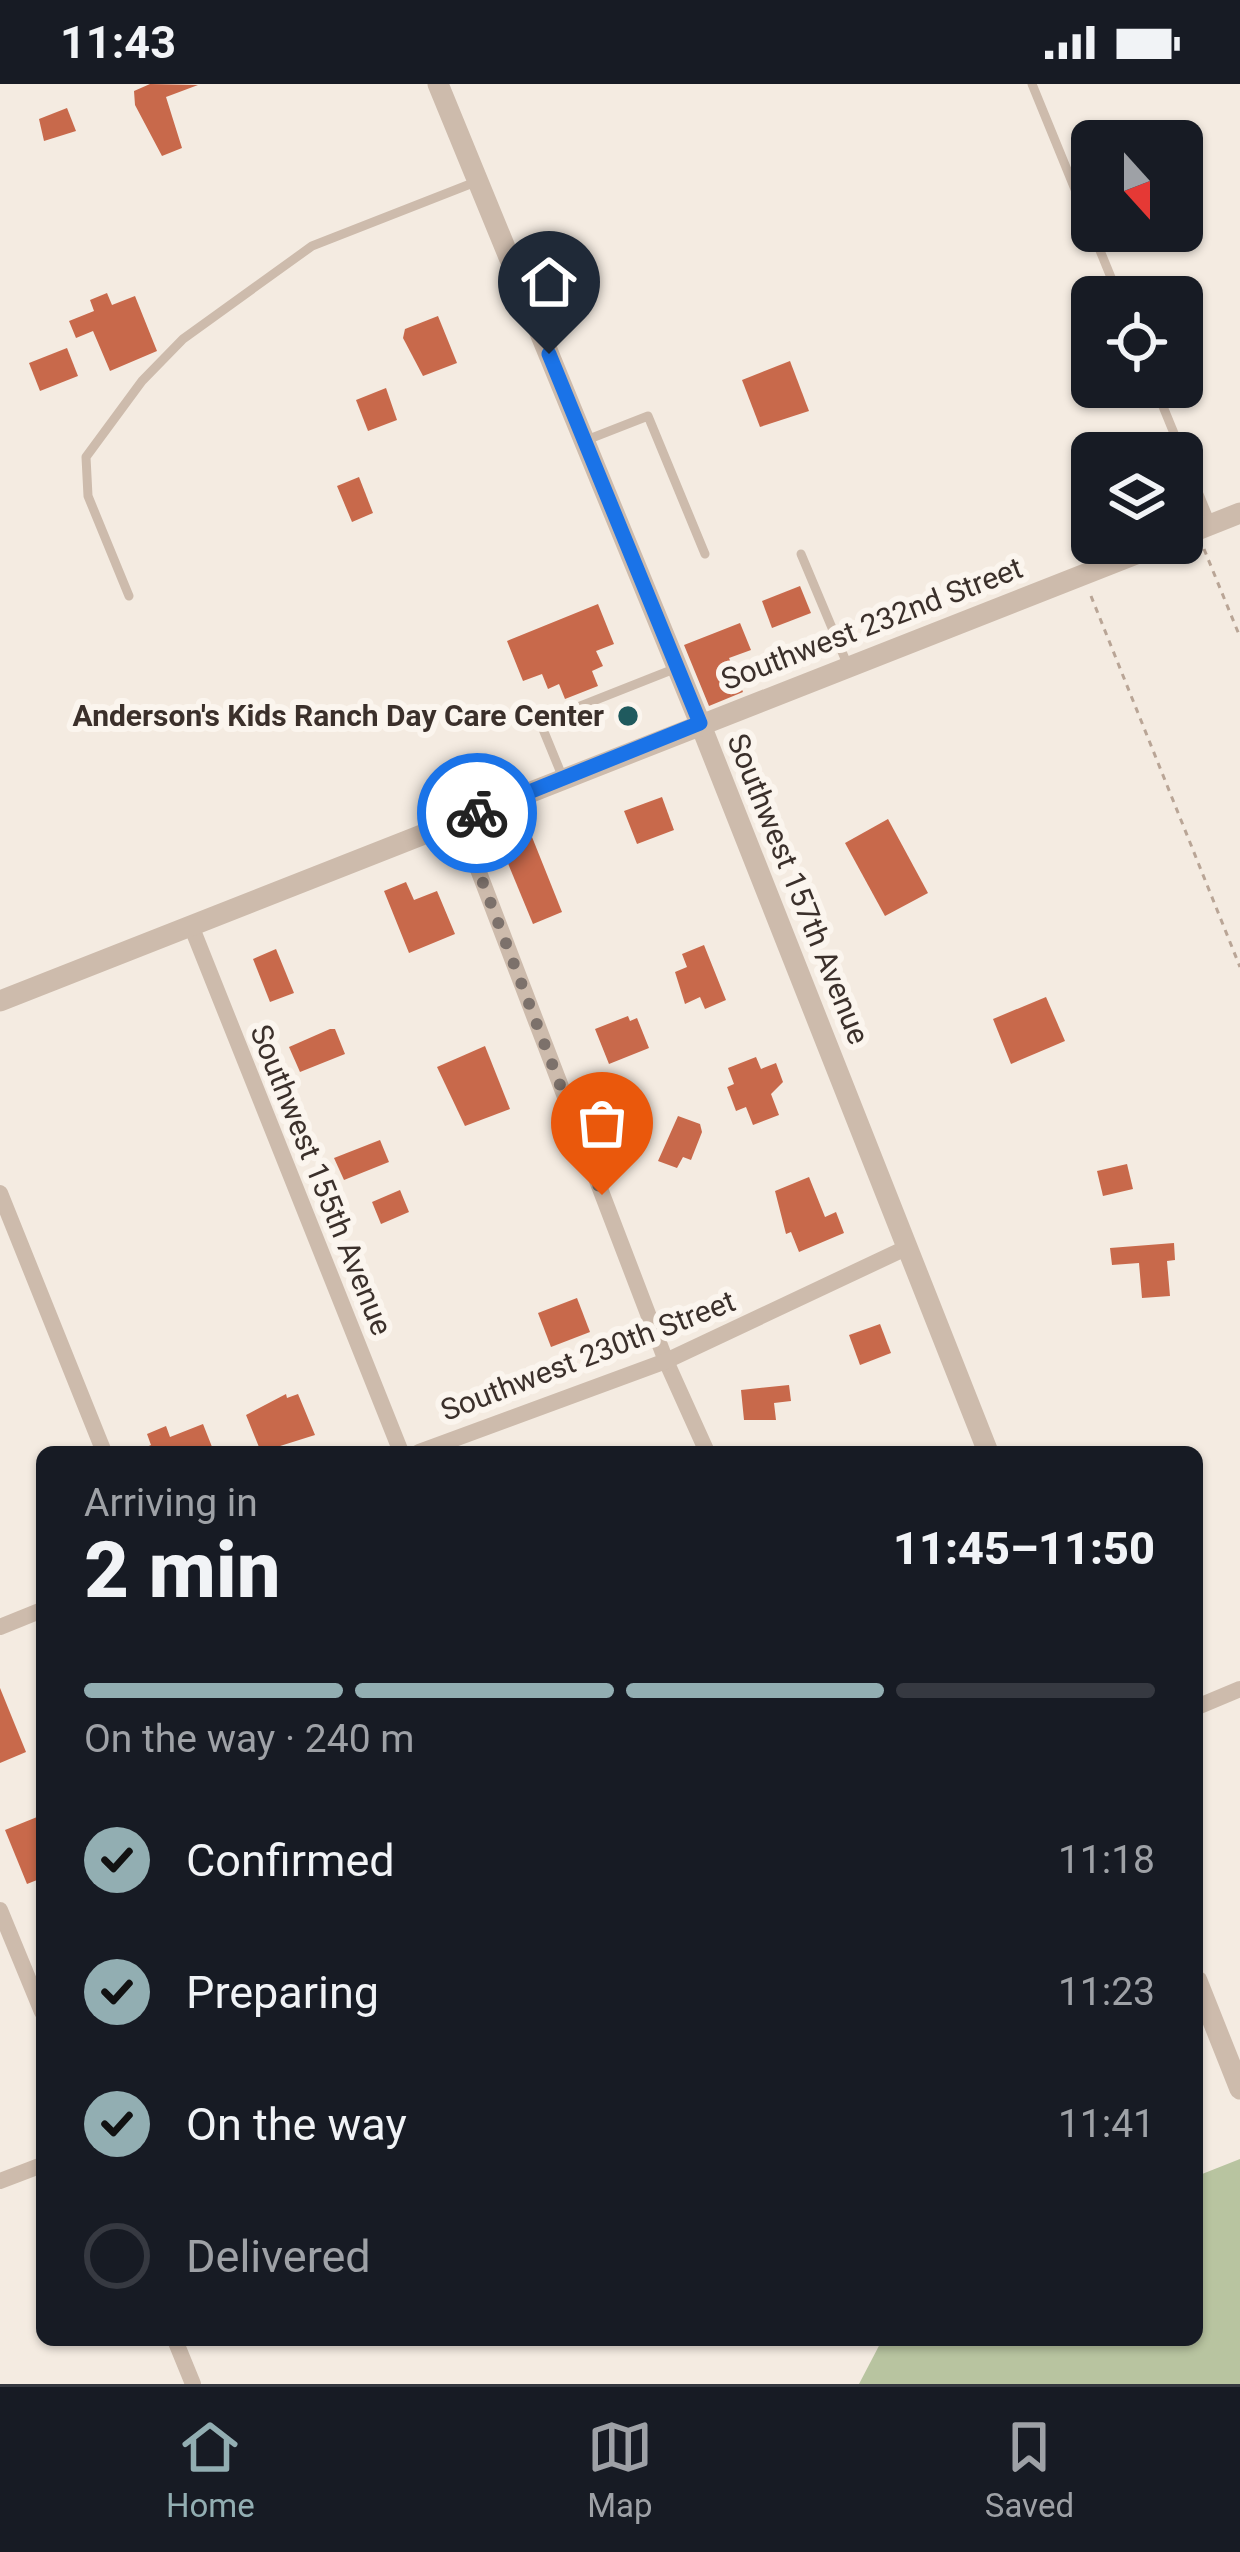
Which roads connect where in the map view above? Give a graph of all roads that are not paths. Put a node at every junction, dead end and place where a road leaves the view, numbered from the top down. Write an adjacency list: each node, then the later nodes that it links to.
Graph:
1 (438, 84): 3 (street, Southwest 157th Avenue)
2 (1032, 84): 4 (lane)
3 (478, 181): 5 (street, Southwest 157th Avenue); 11 (lane)
4 (1110, 276)
5 (584, 440): 8 (lane); 13 (street, Southwest 157th Avenue)
6 (1240, 513): 7 (street)
7 (1203, 528)
8 (705, 554)
9 (801, 554): 12 (lane)
10 (1109, 564): 12 (street, Southwest 232nd Street)
11 (129, 596)
12 (848, 666): 14 (street, Southwest 232nd Street)
13 (677, 668): 14 (street, Southwest 157th Avenue); 15 (lane)
14 (700, 723): 15 (street, Southwest 232nd Street); 20 (street, Southwest 157th Avenue)
15 (563, 778): 16 (street, Southwest 232nd Street)
16 (459, 820): 17 (street, Southwest 232nd Street); 21 (street)
17 (191, 928): 18 (street, Southwest 232nd Street); 23 (street, Southwest 155th Avenue)
18 (0, 1001)
19 (0, 1193): 22 (street)
20 (908, 1247): 21 (street, Southwest 230th Street); 26 (street, Southwest 157th Avenue)
21 (666, 1361): 24 (street, Southwest 230th Street); 25 (street)
22 (102, 1446)
23 (399, 1446)
24 (435, 1446)
25 (704, 1446)
26 (986, 1446)
27 (36, 1612): 28 (street)
28 (0, 1627)
29 (1240, 1690): 30 (street)
30 (1203, 1705)
31 (0, 1910): 33 (street)
32 (1203, 1996): 34 (street)
33 (36, 1997)
34 (1240, 2089)
35 (36, 2167): 36 (street)
36 (0, 2181)
37 (177, 2346): 38 (street)
38 (193, 2384)

